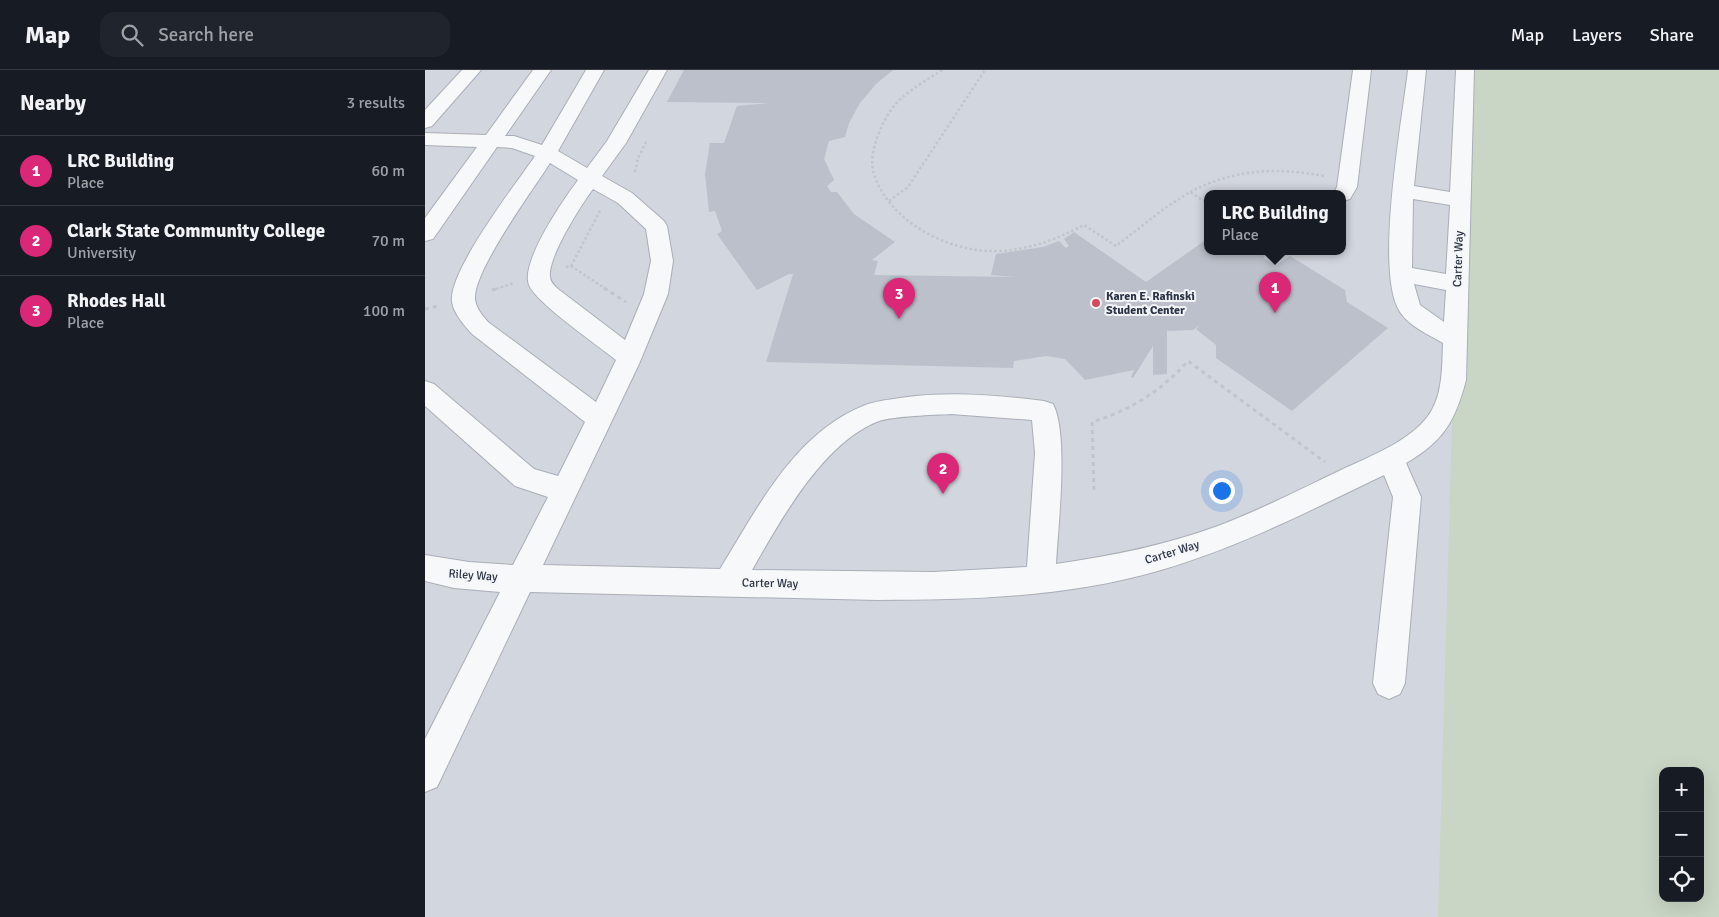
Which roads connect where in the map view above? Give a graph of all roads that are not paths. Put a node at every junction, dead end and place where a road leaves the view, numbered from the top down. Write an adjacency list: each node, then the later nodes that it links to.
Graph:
1 (473, 70): 8 (lane)
2 (542, 70): 10 (lane)
3 (595, 70): 11 (lane)
4 (658, 70): 12 (lane)
5 (1362, 70): 13 (lane)
6 (1417, 70): 14 (lane)
7 (1465, 70): 15 (lane, Carter Way)
8 (425, 122)
9 (425, 140): 10 (lane)
10 (491, 141): 11 (lane); 16 (lane)
11 (547, 154): 12 (lane); 22 (lane)
12 (588, 179): 20 (lane); 20 (lane)
13 (1345, 190)
14 (1405, 191): 15 (lane); 17 (lane)
15 (1460, 200): 18 (lane, Carter Way)
16 (425, 234)
17 (1400, 274): 18 (lane); 19 (lane)
18 (1457, 284): 19 (lane, Carter Way)
19 (1455, 338): 23 (lane, Carter Way)
20 (630, 357): 22 (lane)
21 (425, 391): 24 (lane)
22 (600, 419): 24 (lane)
23 (1390, 457): 27 (lane, Carter Way); 29 (lane)
24 (565, 490): 26 (lane)
25 (425, 568): 26 (lane, Riley Way)
26 (521, 578): 28 (lane, Carter Way); 30 (lane)
27 (1041, 580): 28 (lane, Carter Way); 28 (lane)
28 (728, 582)
29 (1389, 683)
30 (425, 775)

